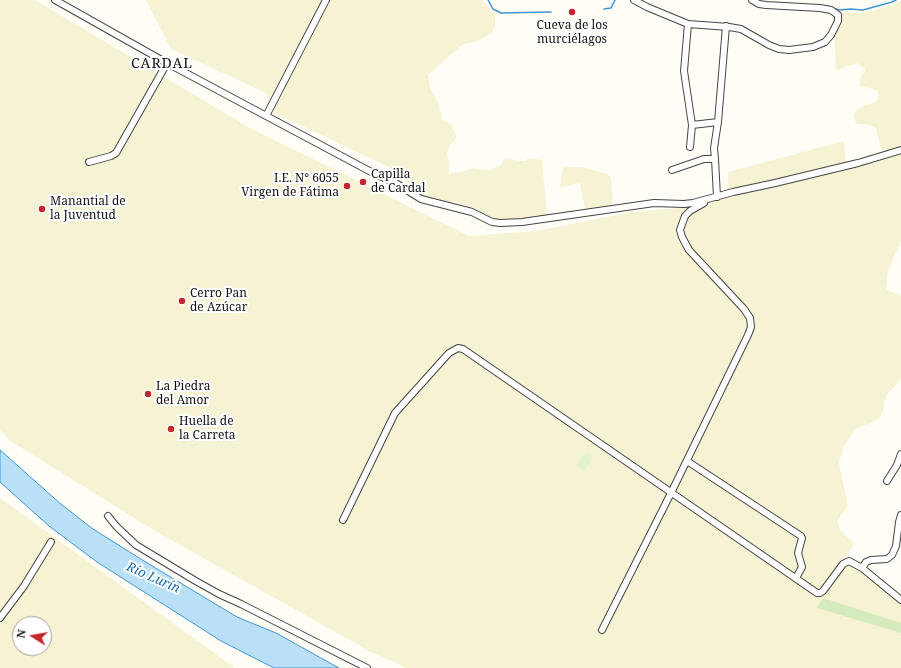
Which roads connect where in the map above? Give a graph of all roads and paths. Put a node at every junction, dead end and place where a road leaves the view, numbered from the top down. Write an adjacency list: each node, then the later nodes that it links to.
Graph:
1 (55, 0): 5 (street)
2 (326, 0): 9 (street)
3 (634, 0): 6 (street)
4 (752, 0): 7 (street)
5 (64, 2): 8 (street)
6 (688, 24): 7 (street); 11 (street)
7 (726, 26): 10 (street)
8 (167, 63): 9 (street); 15 (street)
9 (266, 116): 17 (street)
10 (718, 122): 11 (street); 14 (street)
11 (692, 125): 12 (street)
12 (690, 147)
13 (901, 150): 17 (street)
14 (715, 159): 16 (street); 17 (street)
15 (89, 162)
16 (672, 170)
17 (714, 198): 19 (street)
18 (901, 454): 20 (street)
19 (687, 461): 21 (street); 27 (street)
20 (887, 481)
21 (671, 493): 24 (street); 27 (street); 30 (street)
22 (901, 515): 26 (street)
23 (108, 516): 31 (street)
24 (343, 520)
25 (51, 542): 29 (street)
26 (862, 568): 27 (street); 28 (street)
27 (796, 578)
28 (901, 600)
29 (0, 618)
30 (602, 630)
31 (367, 668)

